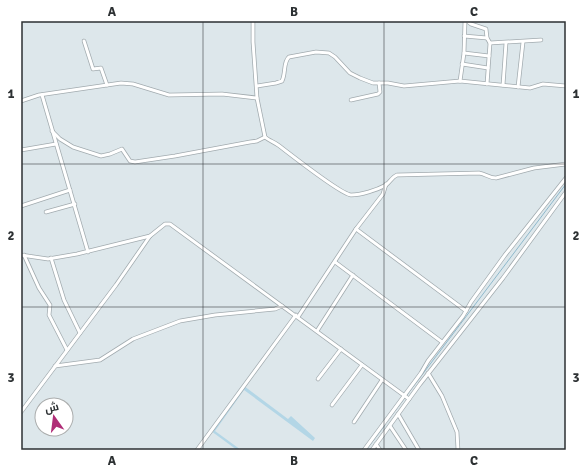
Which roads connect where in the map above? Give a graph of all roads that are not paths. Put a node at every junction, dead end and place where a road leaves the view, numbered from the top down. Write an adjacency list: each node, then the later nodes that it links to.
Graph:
1 (253, 21): 19 (street)
2 (466, 21): 3 (street); 4 (street)
3 (464, 36): 4 (street); 10 (street)
4 (487, 38): 8 (street)
5 (541, 40): 7 (street)
6 (84, 41): 17 (street)
7 (523, 42): 9 (street); 21 (street)
8 (490, 43): 9 (street); 11 (street)
9 (506, 43): 18 (street)
10 (464, 53): 11 (street); 12 (street)
11 (489, 56): 13 (street)
12 (462, 64): 13 (street); 14 (street)
13 (488, 68): 16 (street)
14 (460, 81): 15 (street); 16 (street)
15 (379, 83): 19 (street); 24 (street)
16 (487, 84): 18 (street)
17 (107, 85): 22 (street); 23 (street)
18 (503, 85): 21 (street)
19 (257, 86): 23 (street)
20 (566, 86): 21 (street)
21 (518, 87)
22 (42, 94): 25 (street); 26 (street)
23 (257, 98): 27 (street)
24 (351, 100)
25 (21, 101)
26 (52, 131): 27 (street); 28 (street)
27 (265, 137): 32 (street)
28 (56, 144): 29 (street); 33 (street)
29 (21, 150)
30 (566, 164): 32 (street)
31 (566, 178): 46 (street)
32 (386, 184): 38 (street)
33 (70, 190): 35 (street); 36 (street)
34 (566, 192): 55 (street)
35 (74, 204): 37 (street); 40 (street)
36 (21, 206)
37 (46, 212)
38 (356, 229): 43 (street); 46 (street)
39 (150, 236): 40 (street); 45 (street); 49 (street)
40 (88, 252): 42 (street)
41 (23, 255): 42 (street); 52 (street)
42 (51, 258): 49 (street)
43 (334, 262): 44 (street); 47 (street)
44 (353, 275): 48 (street); 50 (street)
45 (282, 306): 47 (street); 54 (street)
46 (466, 311): 50 (street)
47 (297, 316): 48 (street); 65 (street)
48 (317, 331): 51 (street)
49 (80, 332): 52 (street)
50 (442, 342): 58 (street)
51 (340, 348): 53 (street); 56 (street)
52 (67, 350): 54 (street)
53 (362, 365): 57 (street); 59 (street)
54 (55, 366): 60 (street)
55 (428, 373): 58 (street); 71 (street)
56 (318, 379)
57 (382, 380): 58 (street); 62 (street)
58 (406, 398): 61 (street); 66 (street)
59 (332, 405)
60 (21, 412)
61 (398, 414): 63 (street); 70 (street)
62 (354, 422)
63 (390, 426): 64 (street); 69 (street)
64 (376, 444): 67 (street); 68 (street)
65 (197, 450)
66 (364, 450)
67 (372, 450)
68 (380, 450)
69 (406, 450)
70 (419, 450)
71 (458, 450)

